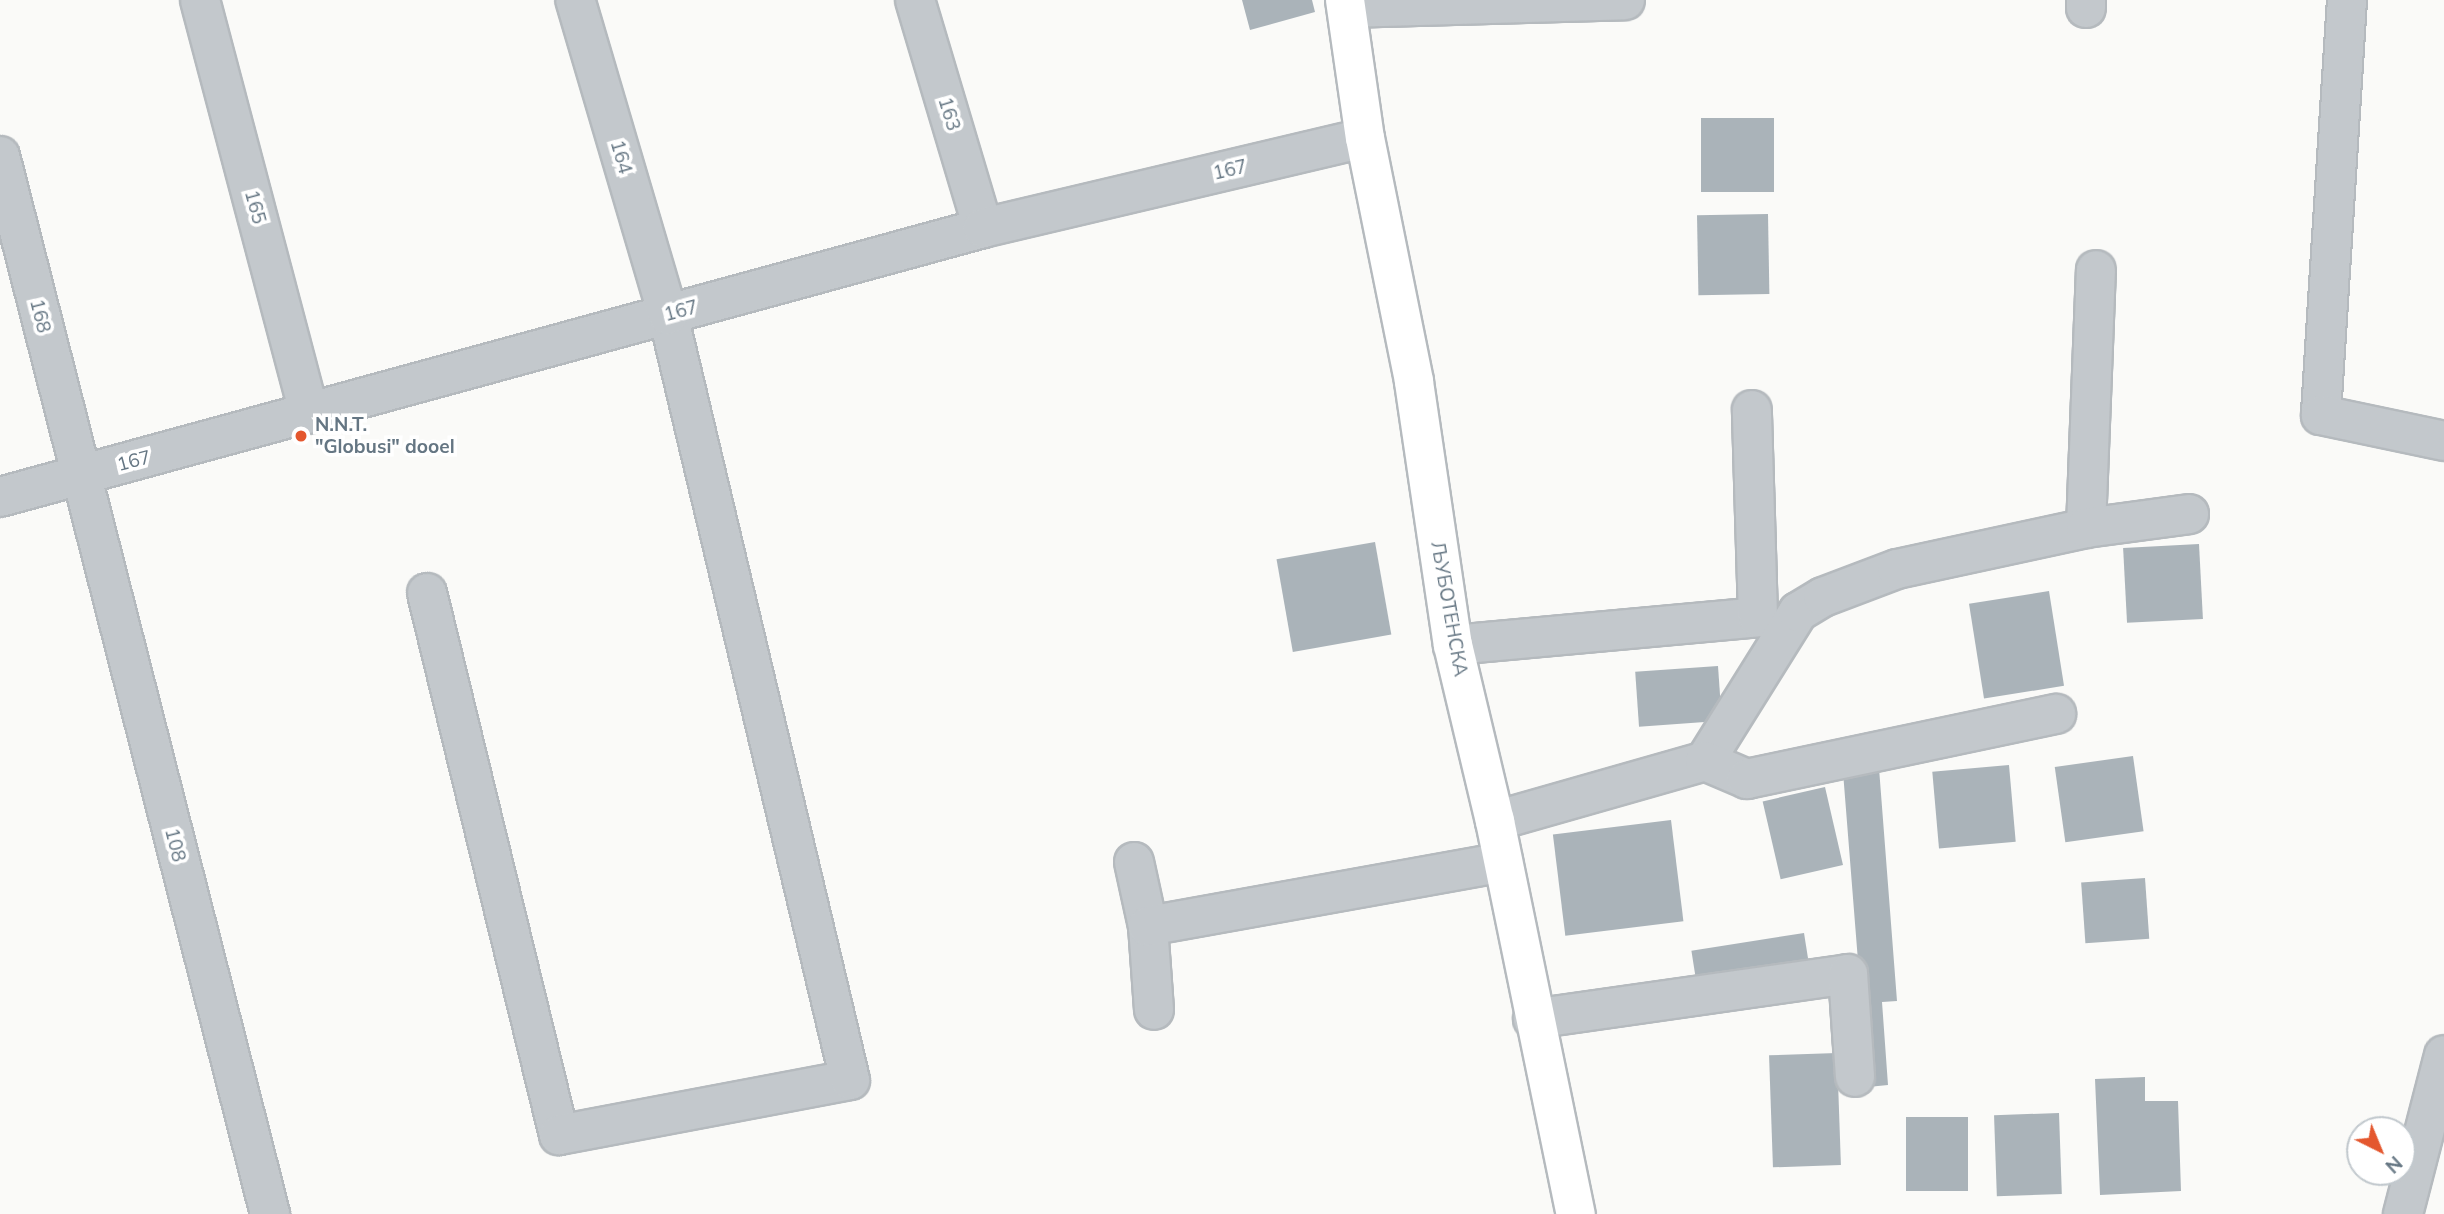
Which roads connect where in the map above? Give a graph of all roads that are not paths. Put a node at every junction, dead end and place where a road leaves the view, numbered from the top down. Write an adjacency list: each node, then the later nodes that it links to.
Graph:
1 (200, 0): 13 (street, 165)
2 (575, 0): 11 (street, 164)
3 (915, 0): 9 (street, 163)
4 (1625, 0): 6 (street)
5 (2347, 0): 14 (street)
6 (1346, 4): 7 (main road, ЉУБОТЕНСКА)
7 (1365, 138): 9 (street, 167); 20 (main road, ЉУБОТЕНСКА)
8 (0, 156): 15 (street, 168)
9 (983, 228): 11 (street, 167)
10 (2096, 270): 18 (street)
11 (668, 315): 13 (street, 167); 19 (street, 164)
12 (1752, 410): 20 (street)
13 (309, 414): 15 (street, 167)
14 (2444, 441)
15 (79, 476): 16 (street, 167); 31 (street, 108)
16 (0, 496)
17 (2189, 514): 18 (street)
18 (2086, 527): 22 (street)
19 (427, 593)
20 (1453, 645): 23 (main road, ЉУБОТЕНСКА)
21 (2056, 714): 22 (street)
22 (1705, 761): 23 (street)
23 (1495, 821): 25 (main road, ЉУБОТЕНСКА)
24 (1134, 862): 26 (street)
25 (1503, 862): 26 (street); 28 (main road, ЉУБОТЕНСКА)
26 (1148, 926): 27 (street)
27 (1154, 1010)
28 (1533, 1019): 30 (street); 32 (main road, ЉУБОТЕНСКА)
29 (2444, 1055): 33 (street)
30 (1855, 1077)
31 (270, 1214)
32 (1576, 1214)
33 (2403, 1214)

